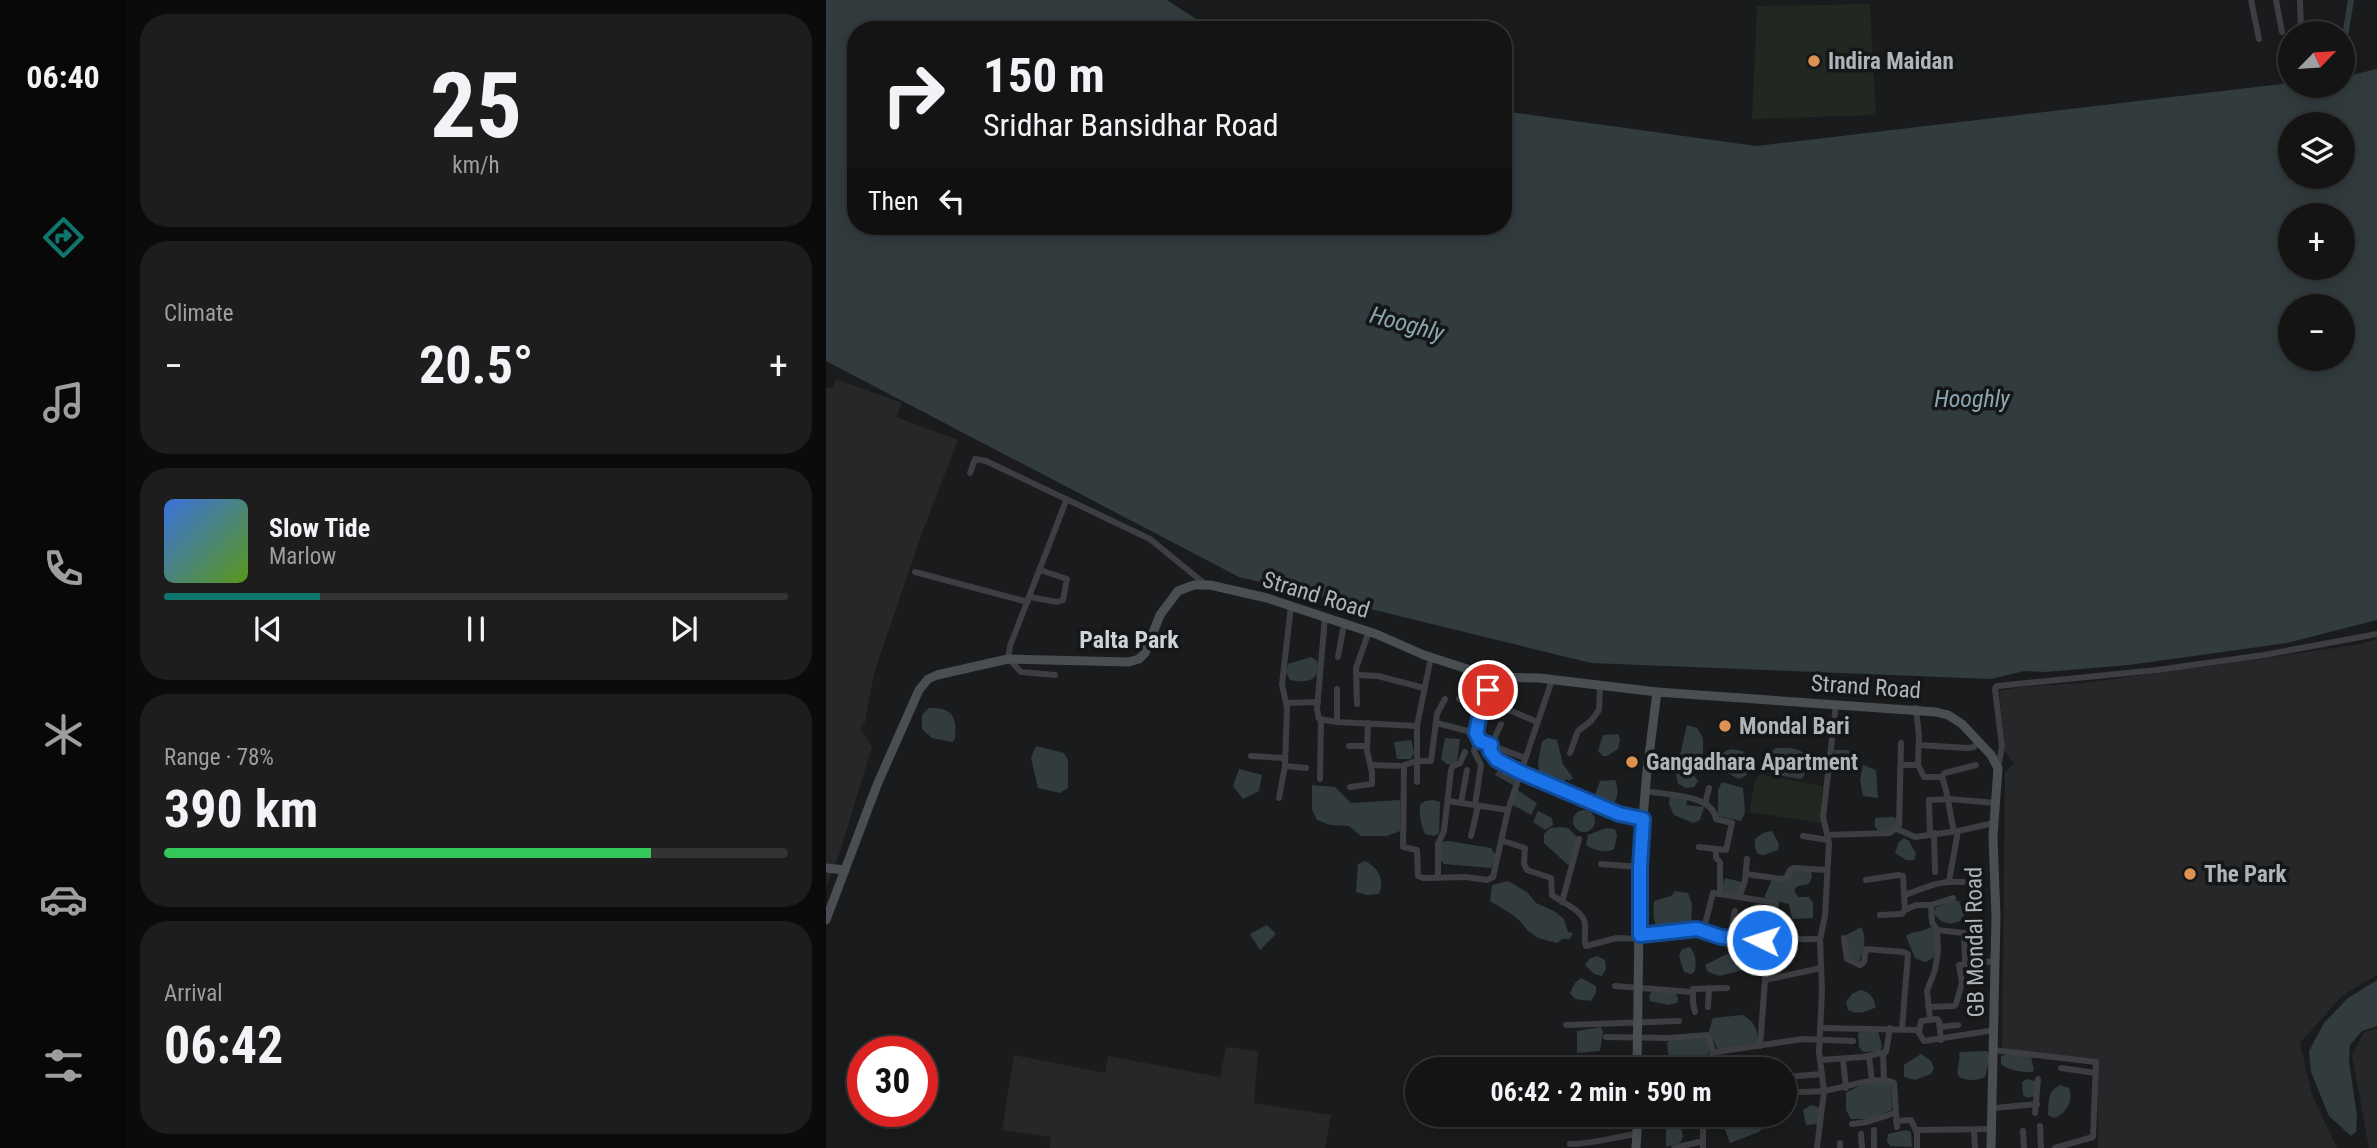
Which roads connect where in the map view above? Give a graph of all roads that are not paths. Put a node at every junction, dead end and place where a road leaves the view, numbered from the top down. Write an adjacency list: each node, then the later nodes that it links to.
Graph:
1 (2250, 0): 8 (street)
2 (2276, 0): 6 (street)
3 (2300, 0): 5 (street)
4 (2306, 0): 5 (street)
5 (2301, 9): 7 (street)
6 (2280, 21)
7 (2301, 21)
8 (2259, 39)
9 (970, 472): 10 (street)
10 (1066, 500): 11 (street); 13 (street)
11 (1040, 570): 14 (street); 14 (street)
12 (915, 572): 14 (street)
13 (1206, 585): 15 (street, Strand Road); 22 (street)
14 (1029, 599): 22 (street)
15 (1291, 606): 16 (street, Strand Road); 35 (street)
16 (1325, 617): 17 (street, Strand Road); 34 (street)
17 (1344, 624): 18 (street, Strand Road); 20 (street)
18 (1369, 631): 21 (street, Strand Road); 36 (street)
19 (2377, 635): 66 (street)
20 (1338, 657)
21 (1431, 657): 25 (street, Strand Road); 28 (street)
22 (1009, 660): 24 (street); 99 (street)
23 (1359, 674): 28 (street)
24 (1055, 676)
25 (1492, 677): 26 (street, Strand Road); 33 (street)
26 (1552, 680): 27 (street, Strand Road); 42 (street)
27 (1601, 685): 30 (street, Strand Road); 55 (street)
28 (1424, 688): 46 (street)
29 (1337, 689): 41 (street)
30 (1657, 692): 37 (street, Strand Road); 74 (street)
31 (1445, 699): 44 (street)
32 (1459, 699): 38 (street)
33 (1484, 699): 38 (street); 42 (street)
34 (1318, 702): 35 (street); 40 (street)
35 (1287, 703): 59 (street)
36 (1357, 704)
37 (1836, 704): 39 (street, Strand Road); 90 (street)
38 (1481, 708): 47 (street)
39 (1916, 708): 48 (street, Strand Road); 51 (street)
40 (1321, 721): 41 (street); 70 (street)
41 (1337, 722): 43 (street)
42 (1537, 722): 57 (street)
43 (1368, 723): 46 (street); 53 (street)
44 (1436, 723): 47 (street); 58 (street)
45 (1501, 723): 50 (street)
46 (1418, 726): 58 (street)
47 (1476, 736): 50 (street); 81 (street)
48 (1980, 741): 51 (street); 66 (street)
49 (1901, 743): 61 (street)
50 (1491, 745): 57 (street); 68 (street)
51 (1919, 745): 62 (street)
52 (1349, 746): 53 (street)
53 (1367, 747): 60 (street)
54 (1465, 752): 77 (street)
55 (1570, 753)
56 (1251, 756): 59 (street)
57 (1525, 758): 68 (street)
58 (1417, 761): 64 (street); 71 (street)
59 (1284, 762): 65 (street); 75 (street)
60 (1371, 765): 64 (street); 72 (street)
61 (1901, 765): 62 (street); 85 (street)
62 (1917, 765): 69 (street)
63 (1976, 765): 69 (street)
64 (1403, 766): 103 (street)
65 (1306, 768)
66 (1998, 768): 79 (street, GB Mondal Road)
67 (1466, 769): 78 (street)
68 (1520, 772): 82 (street); 83 (street)
69 (1942, 777): 76 (street)
70 (1320, 779)
71 (1417, 782)
72 (1350, 788)
73 (1709, 788): 80 (street)
74 (1645, 791): 80 (street); 83 (street)
75 (1279, 799)
76 (1950, 799): 79 (street); 86 (street); 87 (street)
77 (1448, 801): 78 (street); 103 (street)
78 (1461, 803): 81 (street)
79 (1996, 803): 84 (street, GB Mondal Road)
80 (1705, 804): 94 (street)
81 (1476, 806): 82 (street); 88 (street)
82 (1508, 810): 92 (street)
83 (1643, 819): 97 (street)
84 (1994, 823): 86 (street); 125 (street, GB Mondal Road)
85 (1897, 829): 87 (street); 90 (street)
86 (1956, 831): 87 (street); 105 (street)
87 (1932, 834): 101 (street)
88 (1471, 835)
89 (1803, 836): 90 (street)
90 (1828, 837): 100 (street)
91 (1579, 839): 111 (street)
92 (1503, 841): 103 (street); 111 (street)
93 (1699, 847): 94 (street)
94 (1716, 850): 107 (street)
95 (1747, 859): 102 (street)
96 (1601, 864): 97 (street)
97 (1640, 867): 119 (street)
98 (826, 868): 99 (street)
99 (845, 870): 116 (street)
100 (1826, 870): 102 (street); 122 (street)
101 (1935, 872)
102 (1746, 874): 109 (street)
103 (1438, 878)
104 (1866, 880): 108 (street)
105 (1949, 881): 106 (street); 108 (street)
106 (1963, 882)
107 (1720, 894): 109 (street); 118 (street)
108 (1905, 895): 113 (street)
109 (1739, 897): 124 (street)
110 (1953, 898): 112 (street)
111 (1562, 902): 119 (street)
112 (1931, 905): 113 (street); 117 (street)
113 (1905, 910): 115 (street)
114 (1735, 911): 120 (street)
115 (1880, 915)
116 (826, 920)
117 (1937, 930): 126 (street); 135 (street)
118 (1703, 932): 119 (street); 120 (street)
119 (1640, 937): 130 (street)
120 (1729, 938): 123 (street)
121 (1844, 938): 145 (street)
122 (1820, 939): 124 (street); 127 (street)
123 (1762, 940): 124 (street); 128 (street)
124 (1772, 940)
125 (1995, 961): 126 (street); 146 (street, GB Mondal Road)
126 (1965, 963): 135 (street)
127 (1821, 968): 128 (street); 143 (street)
128 (1765, 980): 153 (street)
129 (1615, 986): 130 (street)
130 (1639, 987): 133 (street); 139 (street)
131 (1709, 988): 132 (street); 133 (street); 134 (street)
132 (1727, 988)
133 (1692, 992): 136 (street)
134 (1709, 1007)
135 (1928, 1007): 137 (street)
136 (1695, 1012)
137 (1930, 1019): 142 (street); 147 (street)
138 (1679, 1021): 139 (street)
139 (1637, 1022): 141 (street); 149 (street)
140 (1958, 1025): 142 (street)
141 (1566, 1026)
142 (1940, 1027): 150 (street)
143 (1820, 1028): 144 (street); 151 (street)
144 (1890, 1028): 145 (street); 155 (street)
145 (1902, 1029): 147 (street)
146 (1995, 1030): 150 (street); 154 (street, GB Mondal Road)
147 (1919, 1033): 150 (street)
148 (1606, 1037): 149 (street)
149 (1636, 1038): 156 (street); 158 (street)
150 (1941, 1040)
151 (1819, 1041): 152 (street); 153 (street); 161 (street)
152 (1853, 1041)
153 (1760, 1046): 156 (street)
154 (1994, 1050): 163 (street); 173 (street, GB Mondal Road)
155 (1883, 1053): 157 (street); 167 (street)
156 (1714, 1054): 159 (street)
157 (1869, 1056): 160 (street); 168 (street)
158 (1637, 1057)
159 (1710, 1057)
160 (1843, 1059): 161 (street); 169 (street)
161 (1820, 1060): 164 (street)
162 (2061, 1068): 163 (street)
163 (2095, 1073): 189 (street)
164 (1822, 1074): 165 (street); 170 (street)
165 (1797, 1076)
166 (2038, 1079): 172 (street)
167 (1884, 1080): 168 (street); 175 (street)
168 (1872, 1081): 169 (street)
169 (1846, 1088): 170 (street)
170 (1824, 1091): 171 (street); 192 (street)
171 (1797, 1092)
172 (2036, 1104): 173 (street); 174 (street)
173 (1994, 1108): 180 (street, GB Mondal Road)
174 (2035, 1113)
175 (1896, 1120): 176 (street); 182 (street)
176 (1852, 1124)
177 (2040, 1126): 199 (street)
178 (1637, 1127): 185 (street)
179 (1703, 1127): 188 (street)
180 (1993, 1129): 183 (street); 197 (street, GB Mondal Road)
181 (1874, 1130): 194 (street)
182 (1916, 1130): 183 (street); 195 (street)
183 (1974, 1130): 196 (street)
184 (2023, 1131): 198 (street)
185 (1637, 1134): 187 (street); 190 (street)
186 (1861, 1134): 193 (street)
187 (1570, 1144)
188 (1703, 1145): 191 (street)
189 (2068, 1146): 200 (street)
190 (1636, 1148)
191 (1674, 1148)
192 (1817, 1148)
193 (1862, 1148)
194 (1874, 1148)
195 (1917, 1148)
196 (1975, 1148)
197 (1991, 1148)
198 (2024, 1148)
199 (2041, 1148)
200 (2055, 1148)

